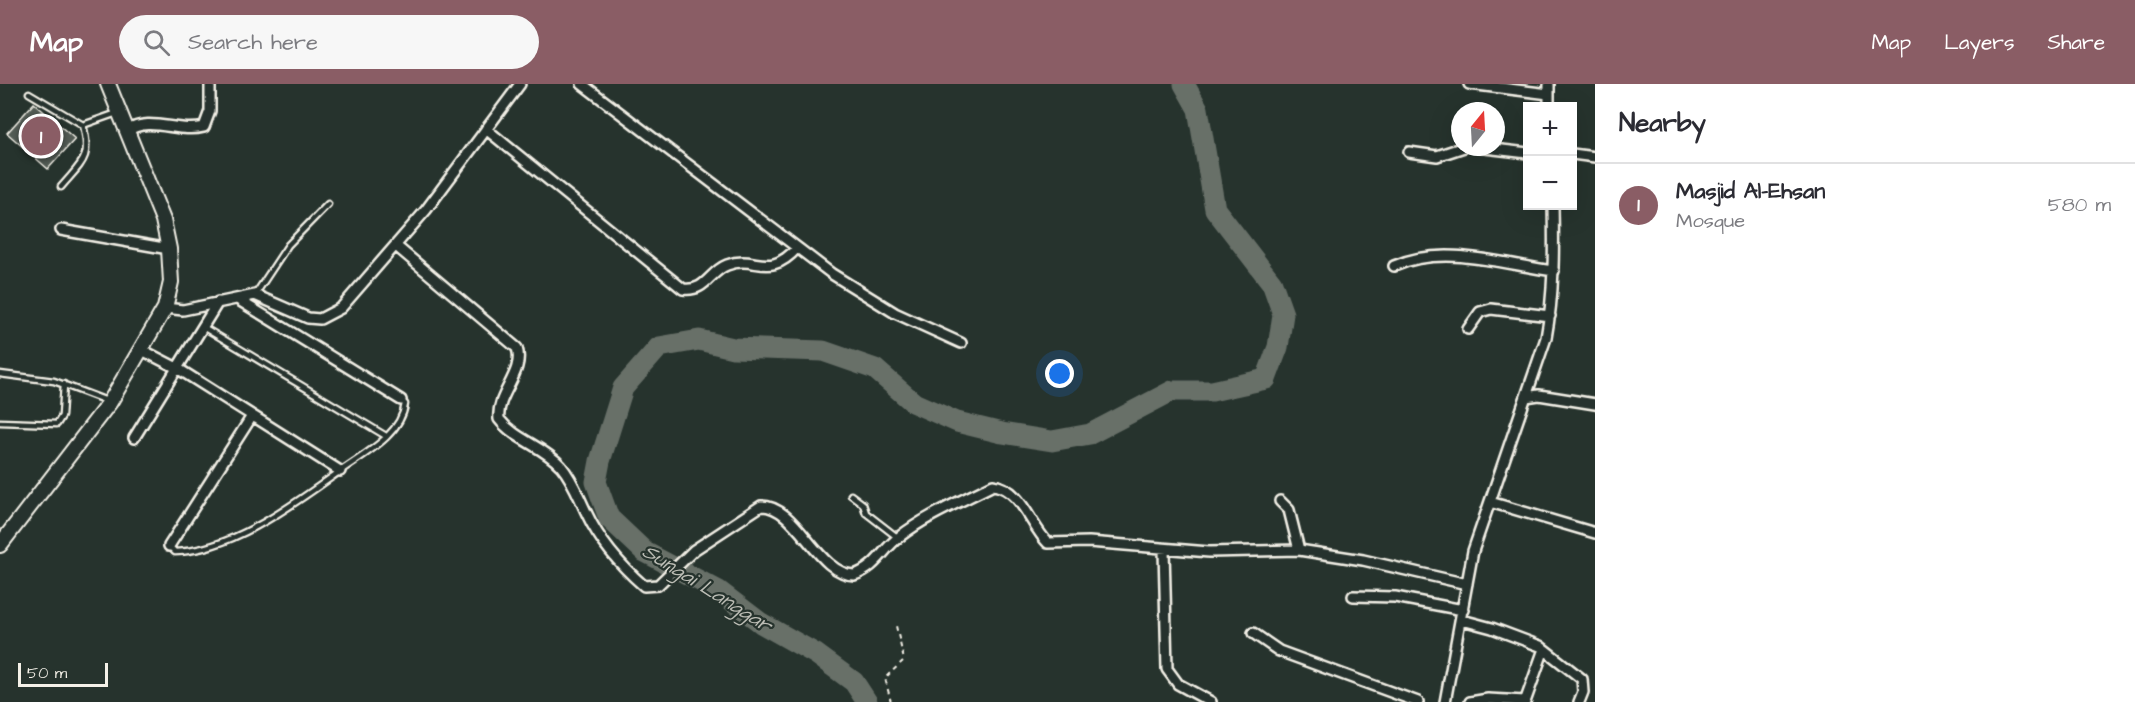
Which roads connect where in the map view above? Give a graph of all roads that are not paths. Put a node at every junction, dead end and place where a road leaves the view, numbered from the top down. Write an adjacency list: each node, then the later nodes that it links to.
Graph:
1 (108, 84): 8 (main road)
2 (210, 84): 11 (street)
3 (520, 84): 10 (street)
4 (582, 84): 23 (street)
5 (1468, 84): 6 (street)
6 (1549, 89)
7 (29, 93): 9 (lane)
8 (119, 112): 9 (lane); 11 (main road)
9 (83, 125): 18 (lane)
10 (486, 129): 22 (street); 23 (street)
11 (127, 131): 24 (main road)
12 (1505, 150): 15 (street)
13 (1451, 151): 14 (street)
14 (1409, 152)
15 (1523, 153)
16 (1577, 155): 17 (street)
17 (1595, 157)
18 (62, 187)
19 (328, 204): 27 (lane)
20 (1553, 210): 26 (street)
21 (61, 230): 24 (street)
22 (396, 246): 27 (street); 52 (street)
23 (797, 248): 34 (street)
24 (169, 249): 30 (main road)
25 (1394, 266): 26 (street)
26 (1554, 271): 31 (street)
27 (255, 295): 28 (street)
28 (237, 298): 29 (street); 40 (street)
29 (218, 302): 30 (street); 32 (street)
30 (165, 308): 35 (main road)
31 (1550, 316): 33 (street); 39 (street)
32 (203, 327): 36 (street); 45 (lane)
33 (1468, 329)
34 (961, 343)
35 (142, 350): 36 (street); 41 (main road)
36 (177, 368): 43 (street); 46 (street)
37 (0, 374): 38 (lane)
38 (64, 384): 41 (lane); 44 (lane)
39 (1526, 397): 42 (street); 50 (street)
40 (401, 400): 45 (lane)
41 (110, 402): 53 (main road)
42 (1595, 404)
43 (252, 416): 47 (street); 54 (street)
44 (0, 422)
45 (386, 436): 47 (lane)
46 (134, 438)
47 (340, 471): 54 (lane)
48 (851, 495): 52 (lane)
49 (1280, 501): 56 (street)
50 (1490, 502): 51 (street); 57 (street)
51 (1595, 533)
52 (897, 538): 55 (street)
53 (0, 545)
54 (170, 546)
55 (1164, 550): 56 (street); 62 (street)
56 (1299, 550): 57 (street)
57 (1467, 584): 59 (street)
58 (1353, 596): 59 (street)
59 (1462, 615): 61 (street); 64 (street)
60 (1253, 633): 63 (street)
61 (1544, 649): 66 (street); 67 (street)
62 (1211, 702)
63 (1418, 702)
64 (1445, 702)
65 (1470, 702): 66 (street)
66 (1525, 702)
67 (1579, 702)

